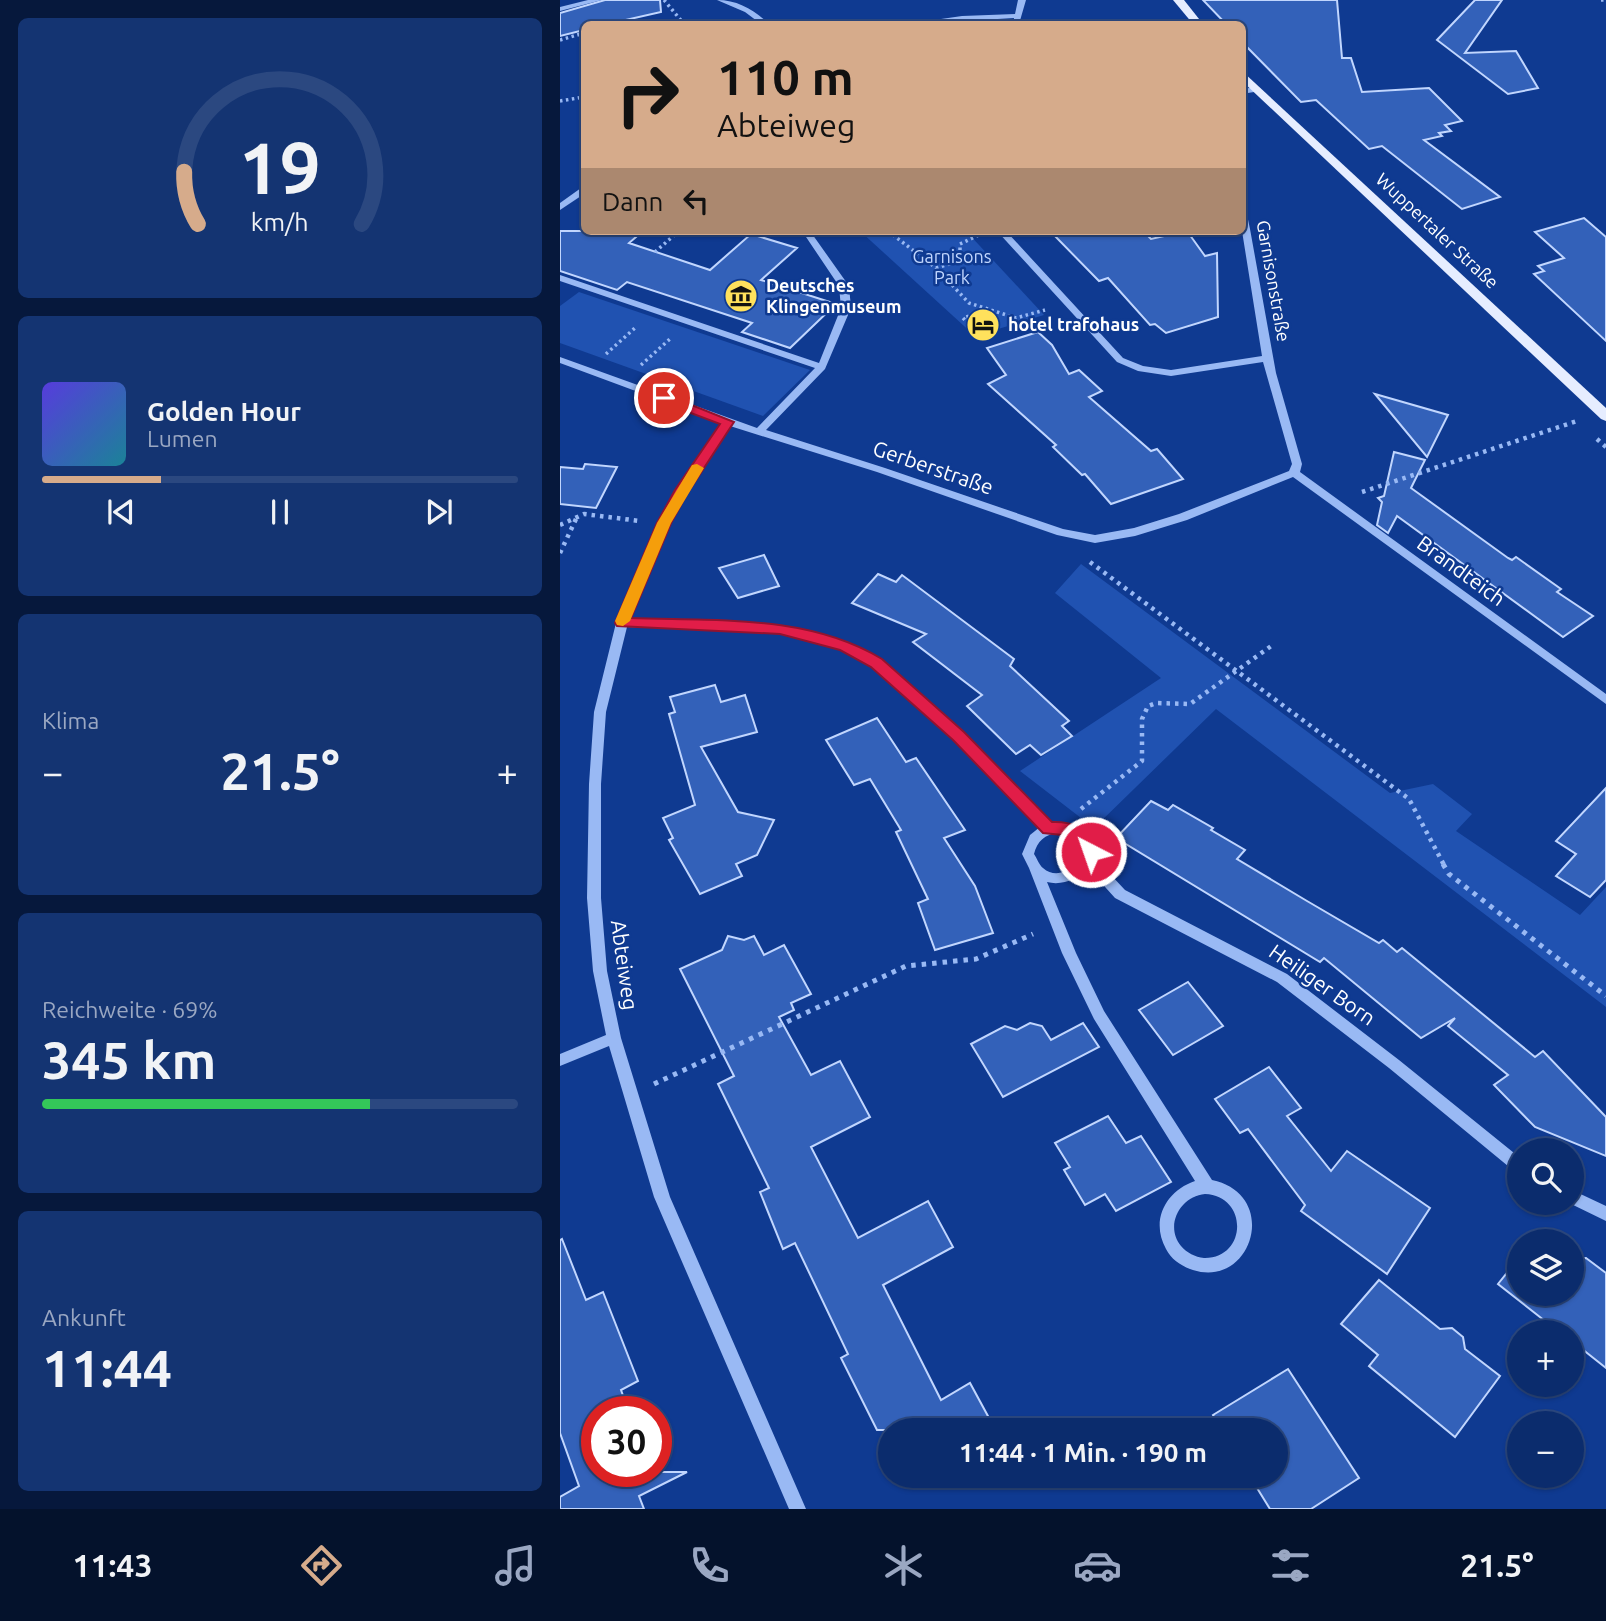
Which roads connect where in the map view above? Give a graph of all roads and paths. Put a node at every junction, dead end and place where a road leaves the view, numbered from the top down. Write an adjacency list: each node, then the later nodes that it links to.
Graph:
1 (598, 0): 6 (street)
2 (664, 0): 8 (path)
3 (721, 0): 9 (street)
4 (1022, 0): 7 (street)
5 (1178, 0): 11 (main road)
6 (560, 9)
7 (1017, 20): 10 (street)
8 (682, 21)
9 (761, 21)
10 (941, 21)
11 (1196, 21)
12 (581, 34): 13 (path)
13 (560, 40)
14 (1246, 78): 15 (main road, Wuppertaler Straße)
15 (1257, 89): 16 (street); 40 (main road, Wuppertaler Straße)
16 (1246, 91)
17 (581, 98): 18 (path)
18 (560, 101)
19 (581, 192): 20 (street)
20 (560, 206)
21 (1246, 228): 36 (street, Garnisonstraße)
22 (674, 235): 27 (path)
23 (809, 235): 39 (street)
24 (893, 235): 28 (path)
25 (981, 235): 28 (path)
26 (1005, 235): 30 (street, Garnisonstraße)
27 (655, 252)
28 (936, 268): 31 (path)
29 (560, 278): 39 (street)
30 (1066, 305): 31 (path); 36 (street, Garnisonstraße)
31 (990, 310): 34 (path)
32 (643, 320): 35 (path)
33 (678, 332): 38 (path)
34 (977, 333)
35 (609, 351)
36 (1268, 358): 44 (street, Garnisonstraße)
37 (560, 360): 42 (street, Gerberstraße)
38 (643, 363)
39 (822, 367): 43 (street)
40 (1606, 416)
41 (1577, 420): 45 (path)
42 (728, 422): 43 (street, Gerberstraße); 47 (street, Abteiweg)
43 (758, 432): 49 (street, Gerberstraße)
44 (1294, 473): 45 (street, Brandteich); 49 (street, Gerberstraße)
45 (1334, 502): 54 (street, Brandteich)
46 (576, 519): 47 (path); 48 (path); 50 (path)
47 (664, 523): 51 (street, Abteiweg)
48 (560, 526)
49 (1085, 538): 53 (path)
50 (560, 553)
51 (622, 623): 55 (street, Heiliger Born); 60 (street, Abteiweg)
52 (1274, 643): 53 (path)
53 (1236, 671): 55 (path); 59 (path)
54 (1606, 700)
55 (1054, 828): 56 (street, Heiliger Born); 57 (street)
56 (1089, 860): 57 (street); 63 (street, Heiliger Born)
57 (1035, 869): 58 (street)
58 (1059, 926): 62 (path); 64 (street)
59 (1606, 996)
60 (614, 1038): 61 (street); 62 (street, Abteiweg)
61 (560, 1060)
62 (631, 1095): 67 (street, Abteiweg)
63 (1507, 1156)
64 (1208, 1188): 64 (street)
65 (1584, 1203): 66 (street)
66 (1606, 1214)
67 (798, 1509)

